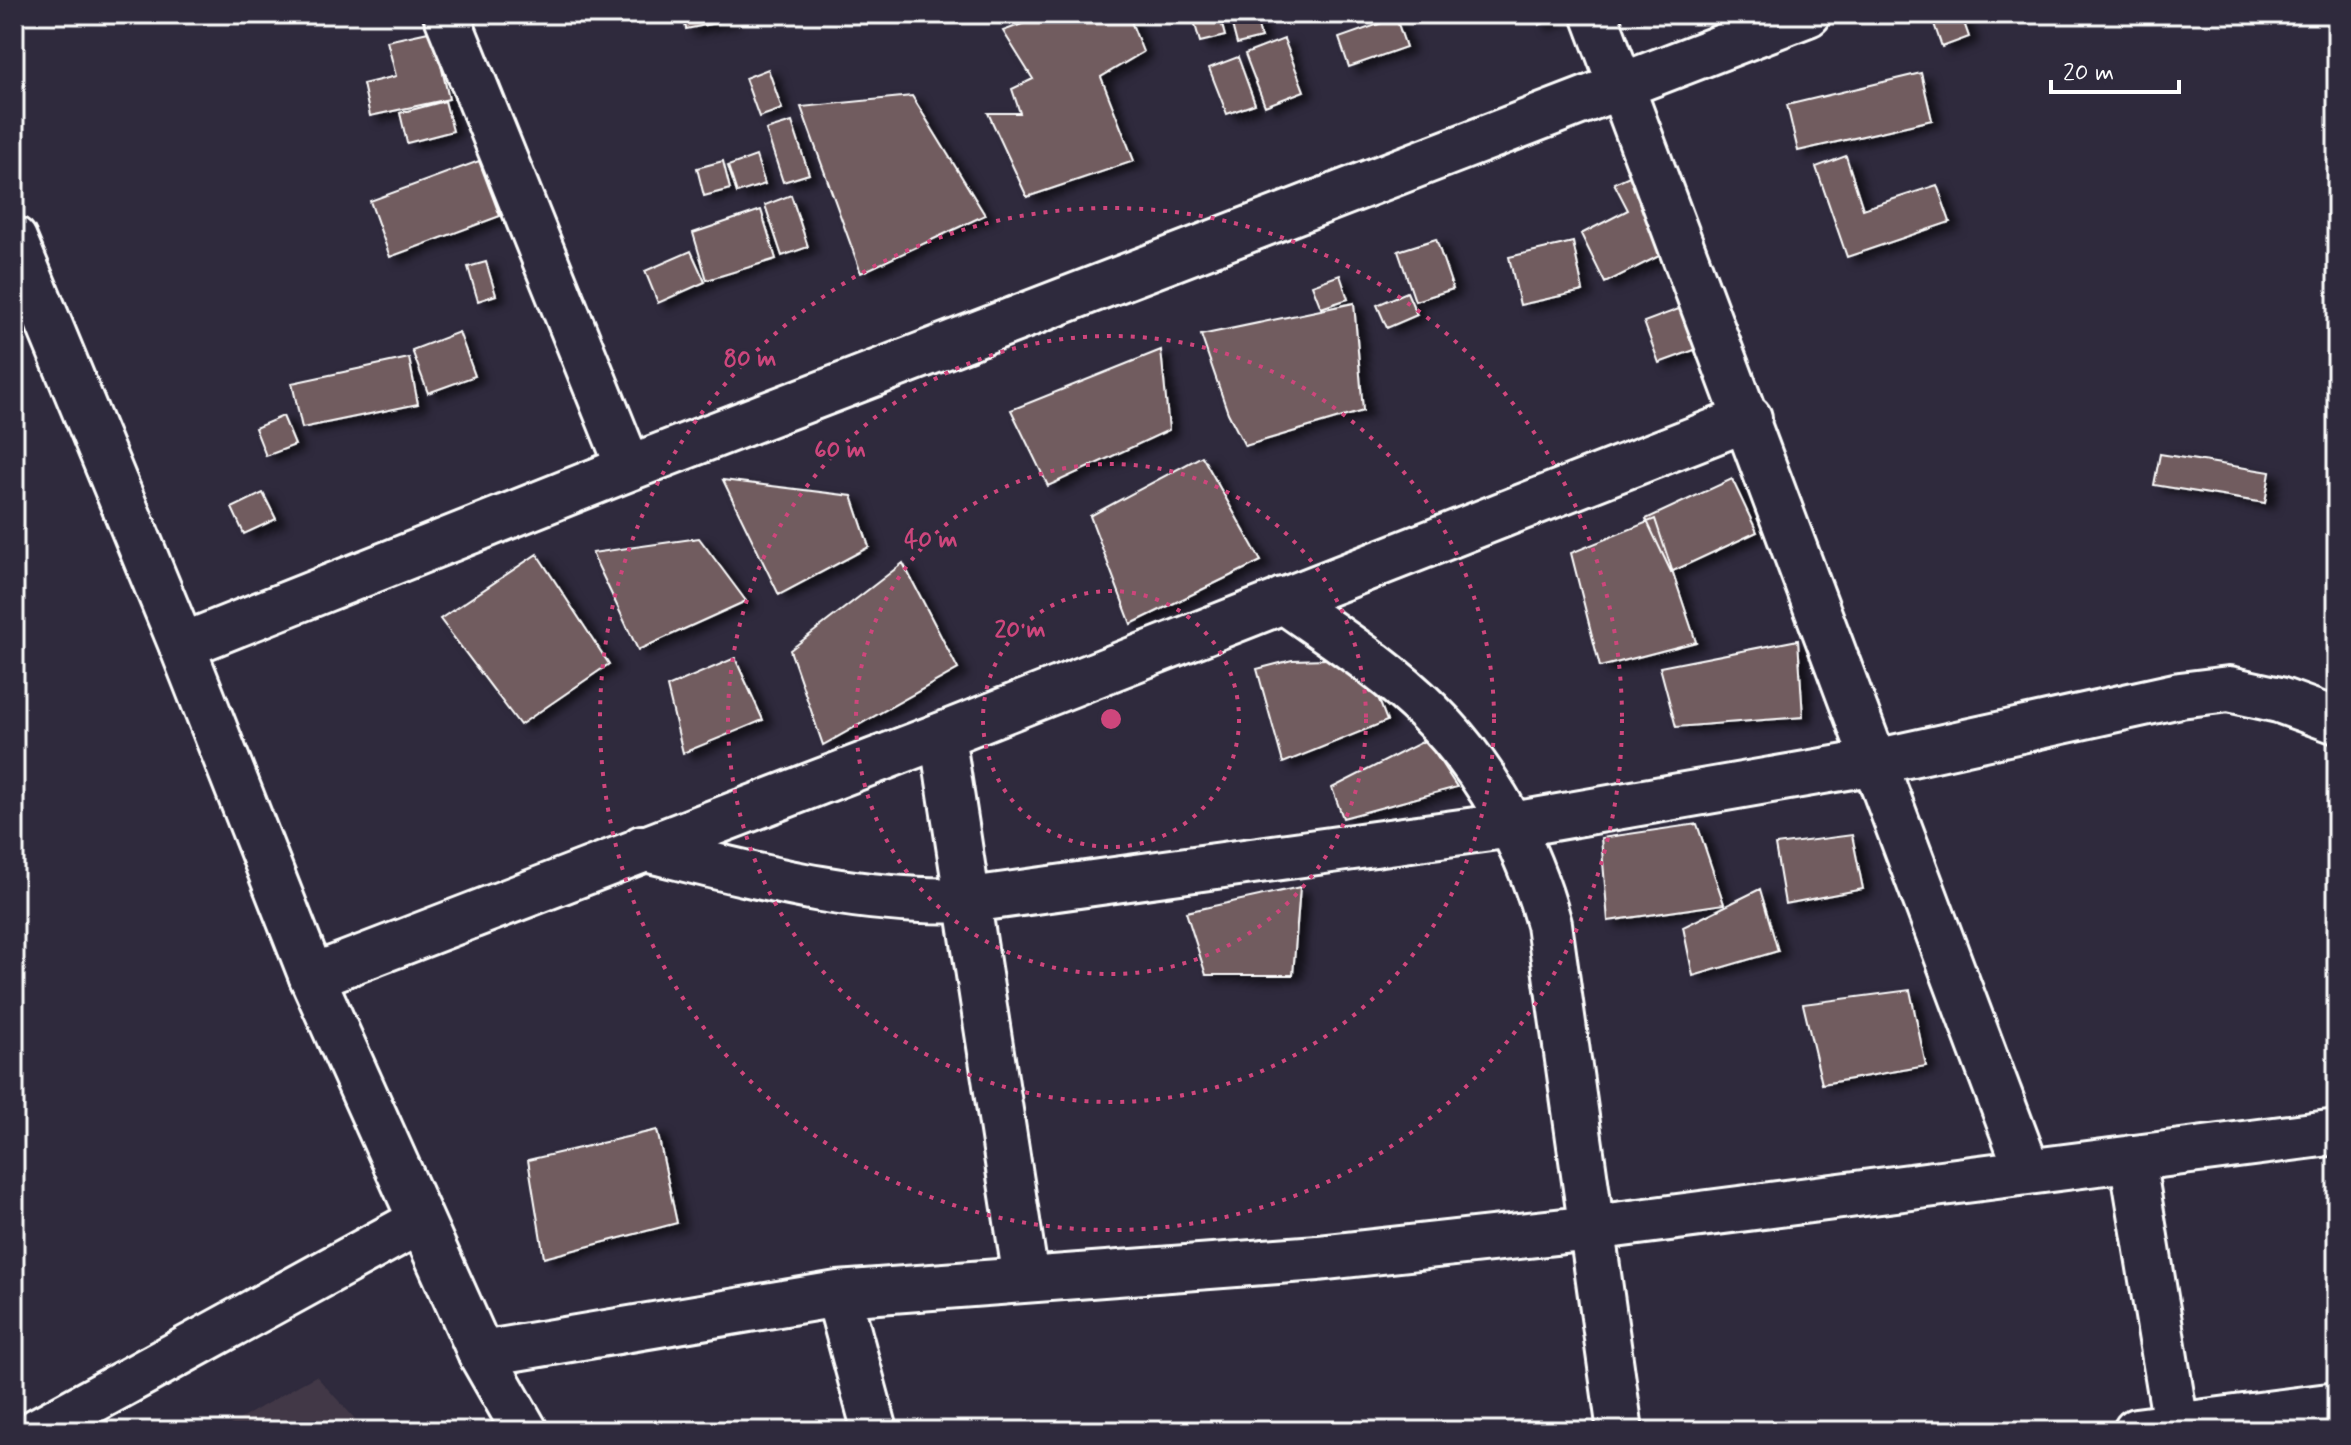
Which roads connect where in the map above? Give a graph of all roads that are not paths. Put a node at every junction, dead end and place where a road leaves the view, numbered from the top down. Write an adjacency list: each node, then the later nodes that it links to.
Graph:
1 (446, 14): 7 (street)
2 (1594, 14): 4 (street)
3 (1808, 14): 4 (street)
4 (1622, 87): 6 (street); 7 (street)
5 (14, 239): 9 (street)
6 (1749, 418): 8 (street); 12 (street)
7 (629, 468): 9 (street)
8 (1283, 600): 11 (street); 13 (street)
9 (182, 646): 16 (street)
10 (2337, 721): 12 (street)
11 (942, 735): 14 (street); 15 (street)
12 (1875, 762): 13 (street); 19 (street)
13 (1512, 825): 15 (street); 21 (street)
14 (642, 848): 15 (street); 16 (street)
15 (970, 900): 22 (street)
16 (312, 977): 20 (street)
17 (2337, 1132): 18 (street)
18 (2132, 1158): 19 (street); 26 (street)
19 (2028, 1172): 21 (street)
20 (420, 1221): 24 (street); 27 (street)
21 (1592, 1228): 22 (street); 30 (street)
22 (1026, 1279): 23 (street)
23 (838, 1294): 24 (street); 29 (street)
24 (481, 1354): 28 (street)
25 (2337, 1405): 26 (street)
26 (2156, 1428)
27 (37, 1431)
28 (525, 1431)
29 (875, 1431)
30 (1620, 1431)

